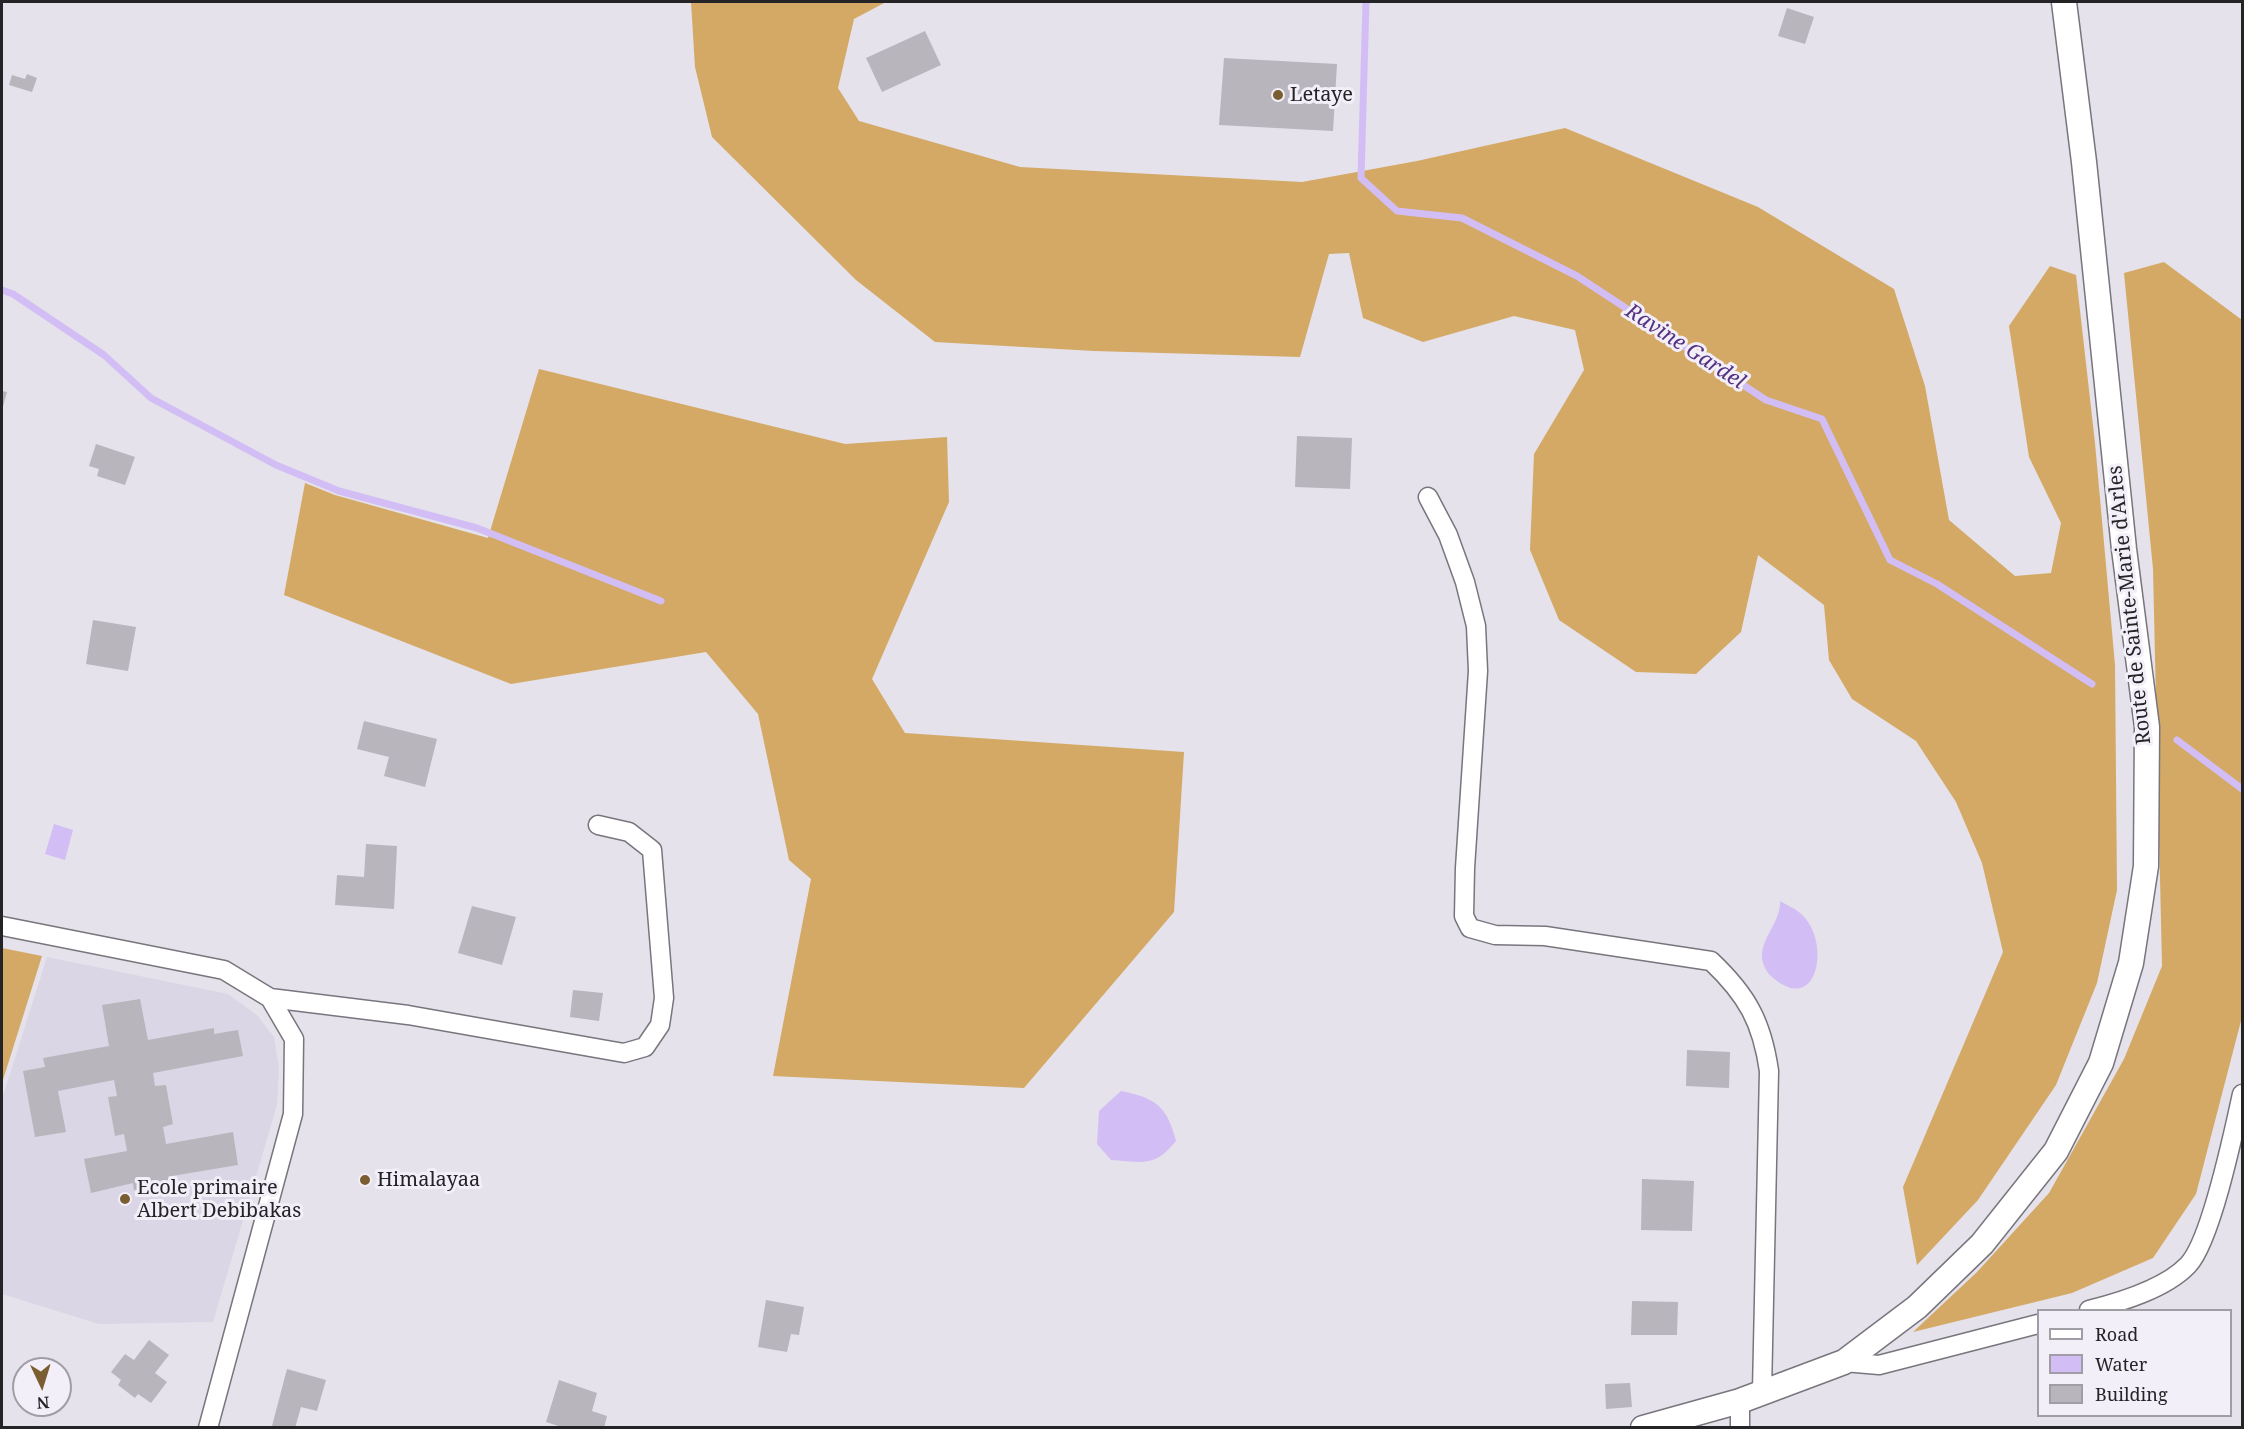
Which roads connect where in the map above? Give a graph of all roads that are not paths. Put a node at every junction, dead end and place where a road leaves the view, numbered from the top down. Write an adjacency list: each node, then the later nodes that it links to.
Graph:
1 (2064, 2): 9 (main road, Route de Sainte-Marie d'Arles)
2 (1428, 497): 10 (street)
3 (598, 825): 5 (street)
4 (2, 926): 5 (street)
5 (270, 998): 12 (street)
6 (2242, 1094): 7 (street)
7 (2094, 1309)
8 (2037, 1324): 9 (street)
9 (1844, 1362): 10 (main road, Route de Sainte-Marie d'Arles)
10 (1762, 1391): 11 (main road, Route de Sainte-Marie d'Arles)
11 (1740, 1401): 13 (main road, Route de Sainte-Marie d'Arles); 14 (street)
12 (208, 1428)
13 (1642, 1428)
14 (1740, 1428)

